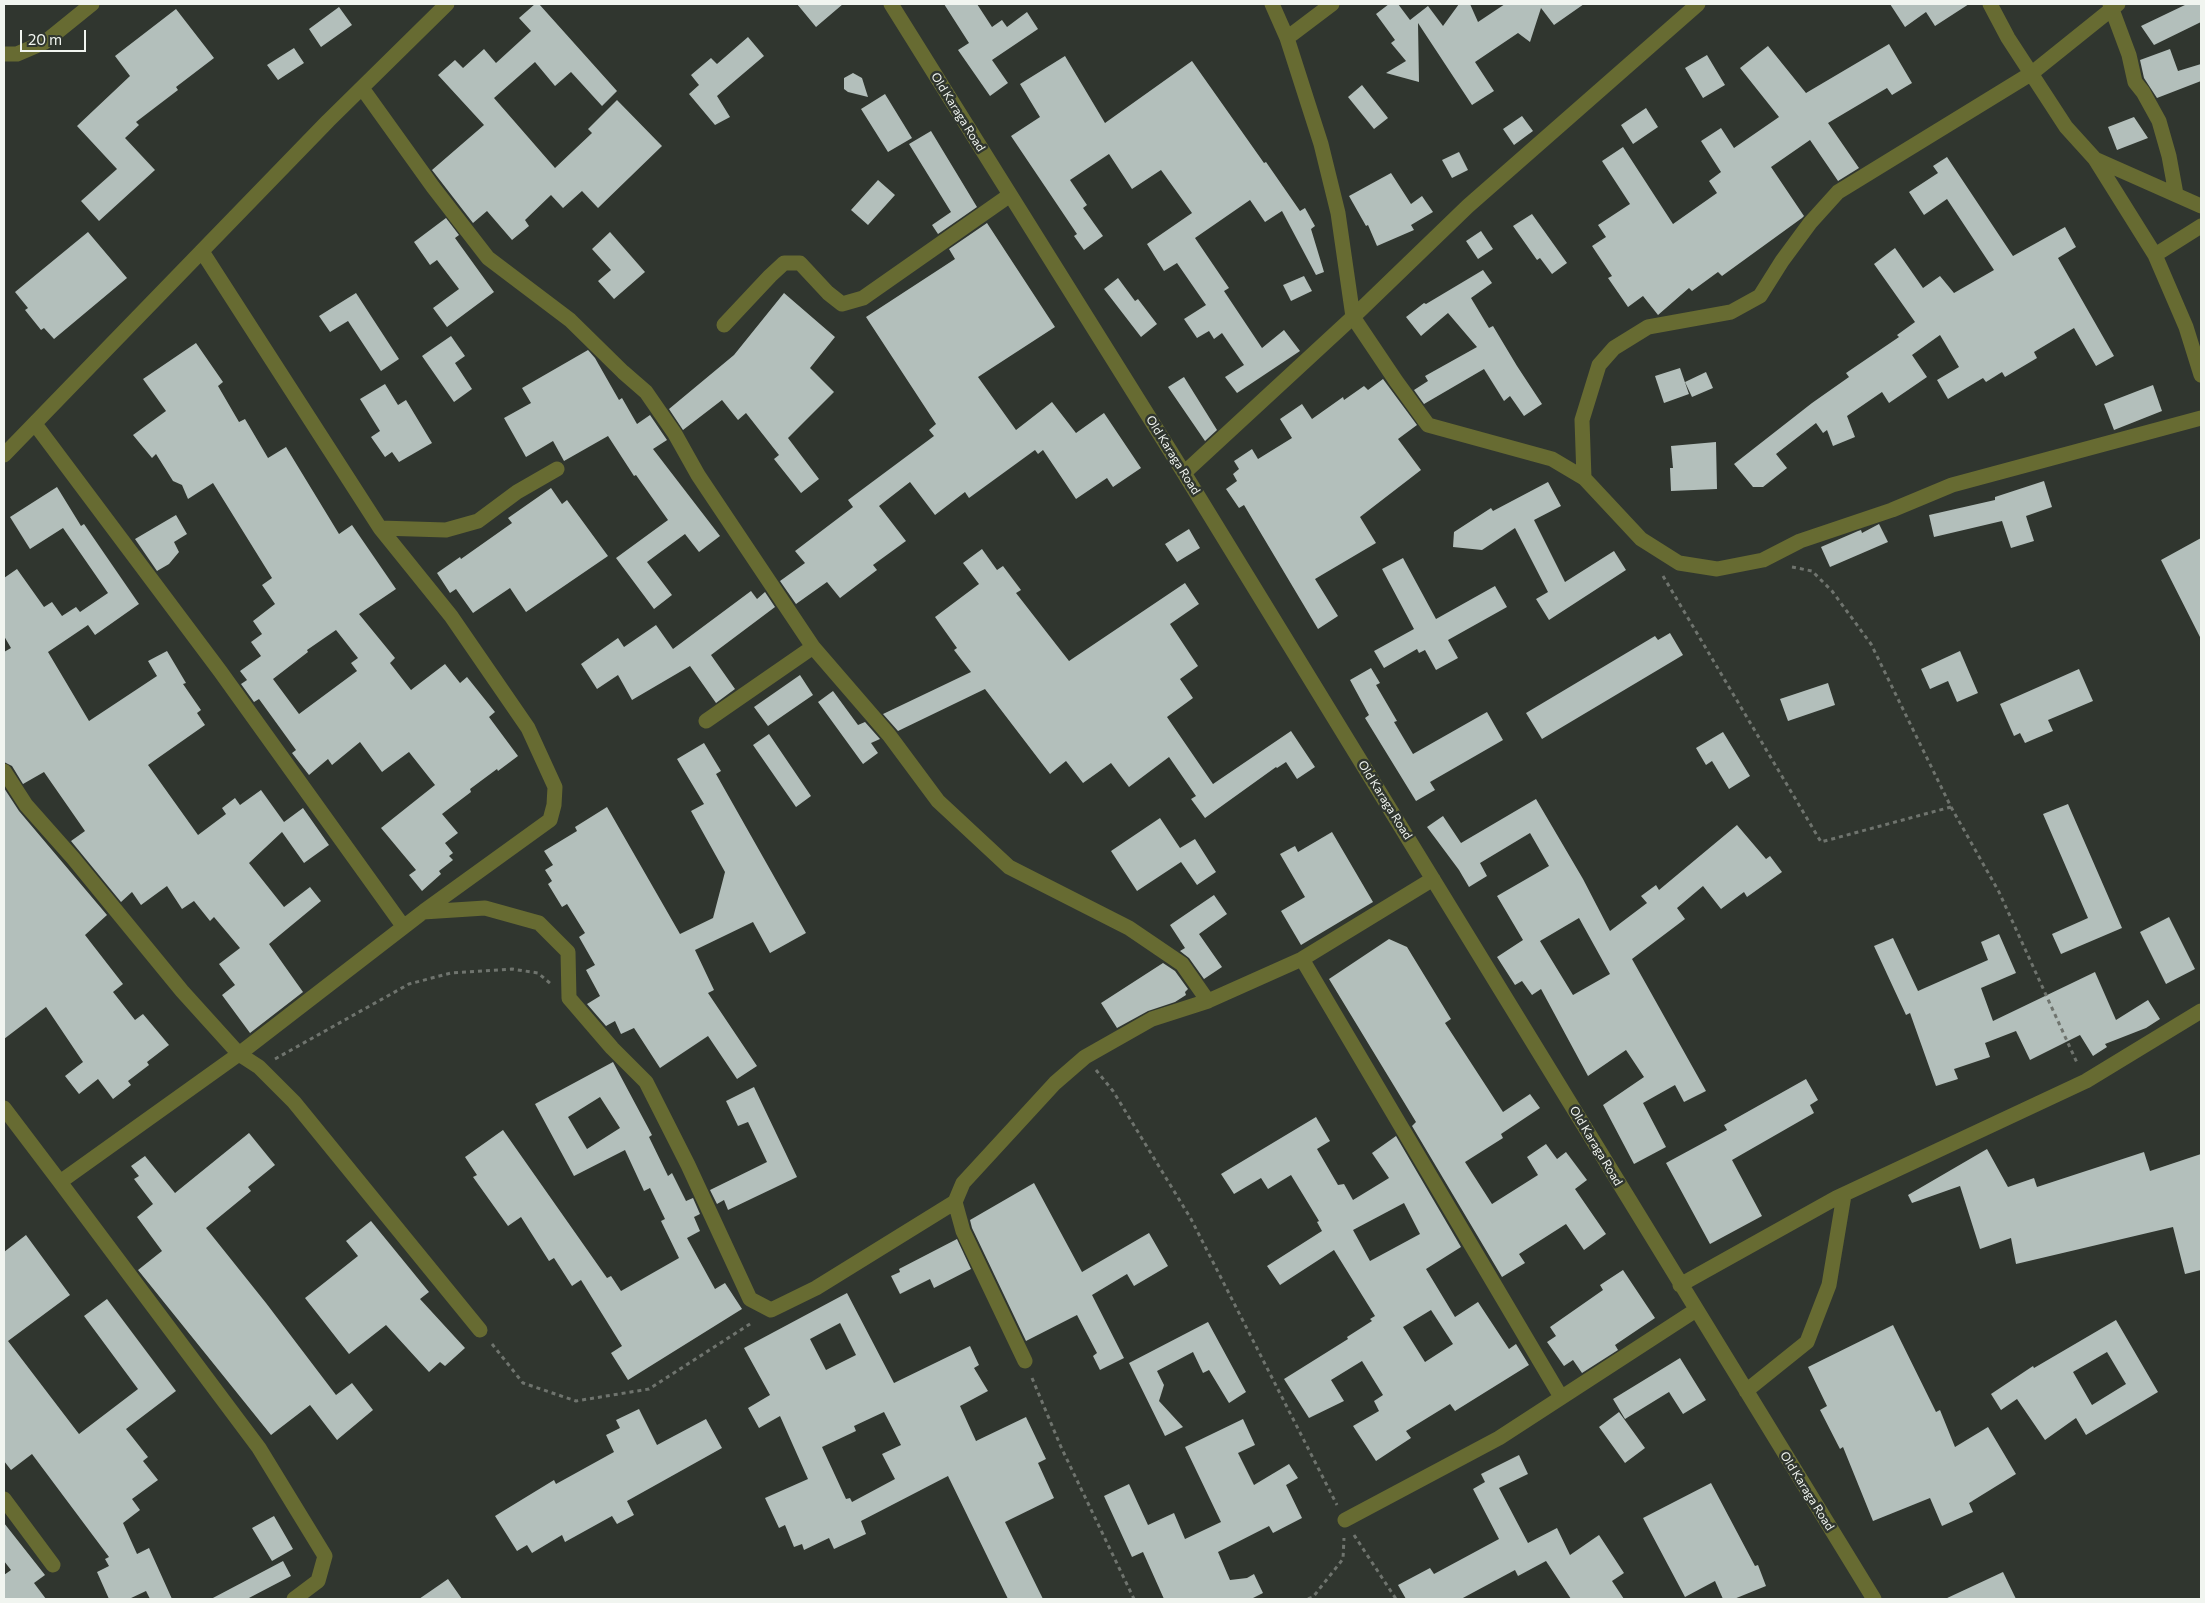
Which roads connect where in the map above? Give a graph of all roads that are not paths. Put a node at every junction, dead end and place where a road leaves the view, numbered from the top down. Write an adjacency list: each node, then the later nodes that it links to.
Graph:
1 (92, 4): 10 (street)
2 (447, 4): 12 (street)
3 (891, 4): 15 (street, Old Karaga Road)
4 (1272, 4): 9 (street)
5 (1332, 4): 9 (street)
6 (1698, 4): 20 (street)
7 (1990, 4): 11 (street)
8 (2113, 5): 11 (street); 14 (street)
9 (1287, 38): 20 (street)
10 (4, 54)
11 (2032, 73): 13 (street); 28 (street)
12 (362, 88): 18 (street); 30 (street)
13 (2095, 159): 14 (street); 19 (street)
14 (2176, 194): 16 (street)
15 (1010, 195): 21 (street); 27 (street, Old Karaga Road)
16 (2201, 206)
17 (2201, 226): 19 (street)
18 (203, 253): 24 (street); 29 (street)
19 (2155, 255): 22 (street)
20 (1353, 317): 27 (street); 28 (street)
21 (724, 325)
22 (2201, 375)
23 (2201, 418): 28 (street)
24 (35, 424): 25 (street); 35 (street)
25 (4, 455)
26 (557, 469): 29 (street)
27 (1184, 473): 33 (street, Old Karaga Road)
28 (1584, 478)
29 (380, 528): 34 (street)
30 (813, 647): 31 (street); 37 (street)
31 (706, 721)
32 (4, 771): 39 (street)
33 (1433, 879): 36 (street); 44 (street, Old Karaga Road)
34 (423, 912): 35 (street); 43 (street)
35 (403, 926): 39 (street)
36 (1302, 959): 37 (street); 49 (street)
37 (1208, 1001): 43 (street)
38 (2201, 1010): 42 (street)
39 (239, 1054): 41 (street); 46 (street)
40 (4, 1108): 41 (street)
41 (60, 1182): 53 (street)
42 (1844, 1195): 44 (street); 48 (street)
43 (955, 1202): 47 (street)
44 (1680, 1285): 45 (street, Old Karaga Road)
45 (1696, 1310): 48 (street, Old Karaga Road); 49 (street)
46 (480, 1330)
47 (1025, 1361)
48 (1746, 1391): 54 (street, Old Karaga Road)
49 (1561, 1398): 51 (street)
50 (4, 1499): 52 (street)
51 (1344, 1520)
52 (53, 1565)
53 (294, 1599)
54 (1874, 1599)

